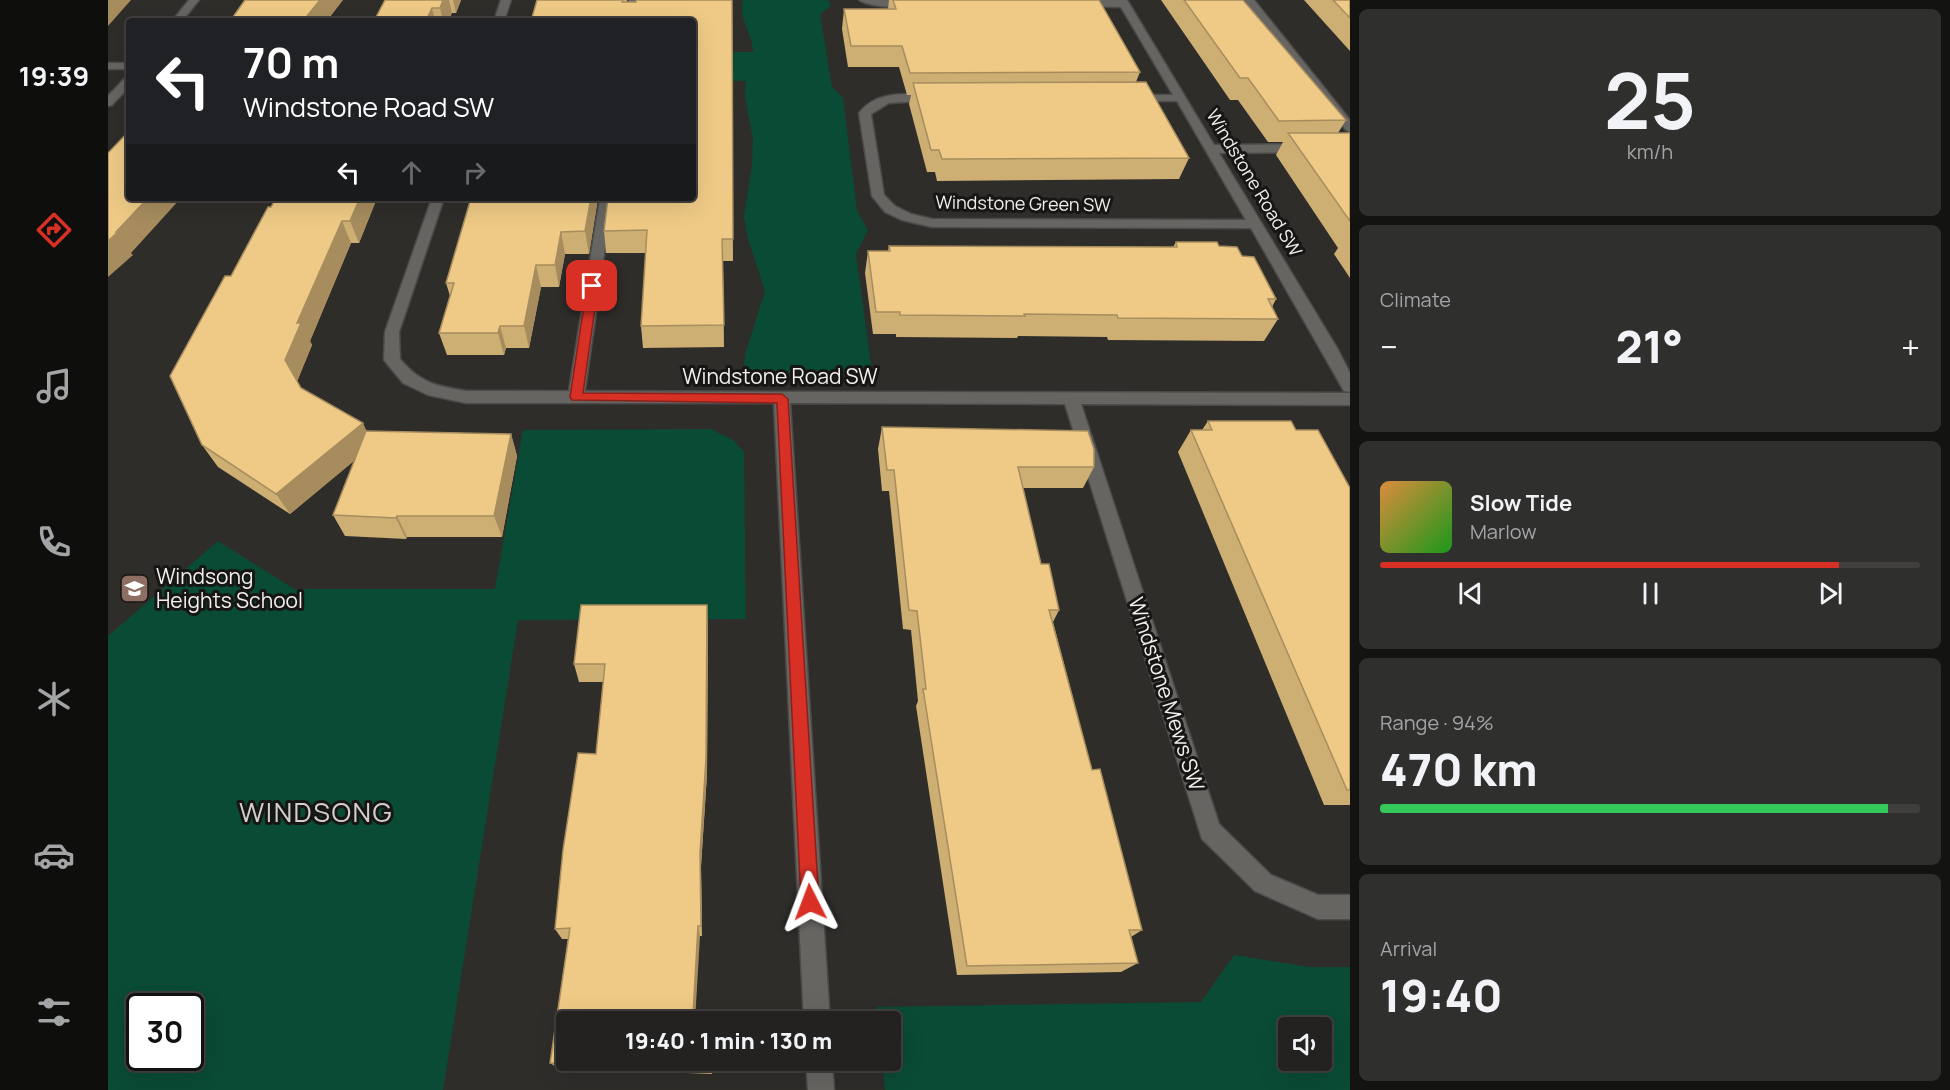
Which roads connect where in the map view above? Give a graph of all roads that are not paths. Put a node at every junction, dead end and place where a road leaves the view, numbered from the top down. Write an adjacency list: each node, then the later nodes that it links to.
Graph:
1 (194, 0): 9 (street)
2 (506, 0): 10 (street)
3 (634, 0): 11 (street)
4 (864, 0): 7 (street)
5 (1249, 0): 19 (street)
6 (1123, 2): 8 (street); 17 (street, Windstone Road SW)
7 (928, 3)
8 (1066, 3)
9 (179, 18)
10 (500, 18)
11 (631, 18)
12 (108, 66): 13 (street)
13 (126, 66)
14 (126, 83): 18 (street)
15 (944, 98): 24 (street, Windstone Green SW)
16 (1121, 98): 17 (street)
17 (1180, 98): 21 (street, Windstone Road SW)
18 (108, 103)
19 (1350, 128)
20 (1350, 148): 21 (street)
21 (1212, 149): 24 (street, Windstone Road SW)
22 (437, 201): 26 (street, Windstone Road SW)
23 (606, 201): 26 (street)
24 (1256, 224): 25 (street, Windstone Road SW)
25 (1350, 387)
26 (576, 397): 27 (street, Windstone Road SW)
27 (782, 399): 28 (street, Windstone Road SW); 31 (street)
28 (1071, 399): 29 (street, Windstone Road SW); 30 (street, Windstone Mews SW)
29 (1350, 399)
30 (1350, 907)
31 (816, 1011)
32 (820, 1071): 33 (street)
33 (821, 1090)

